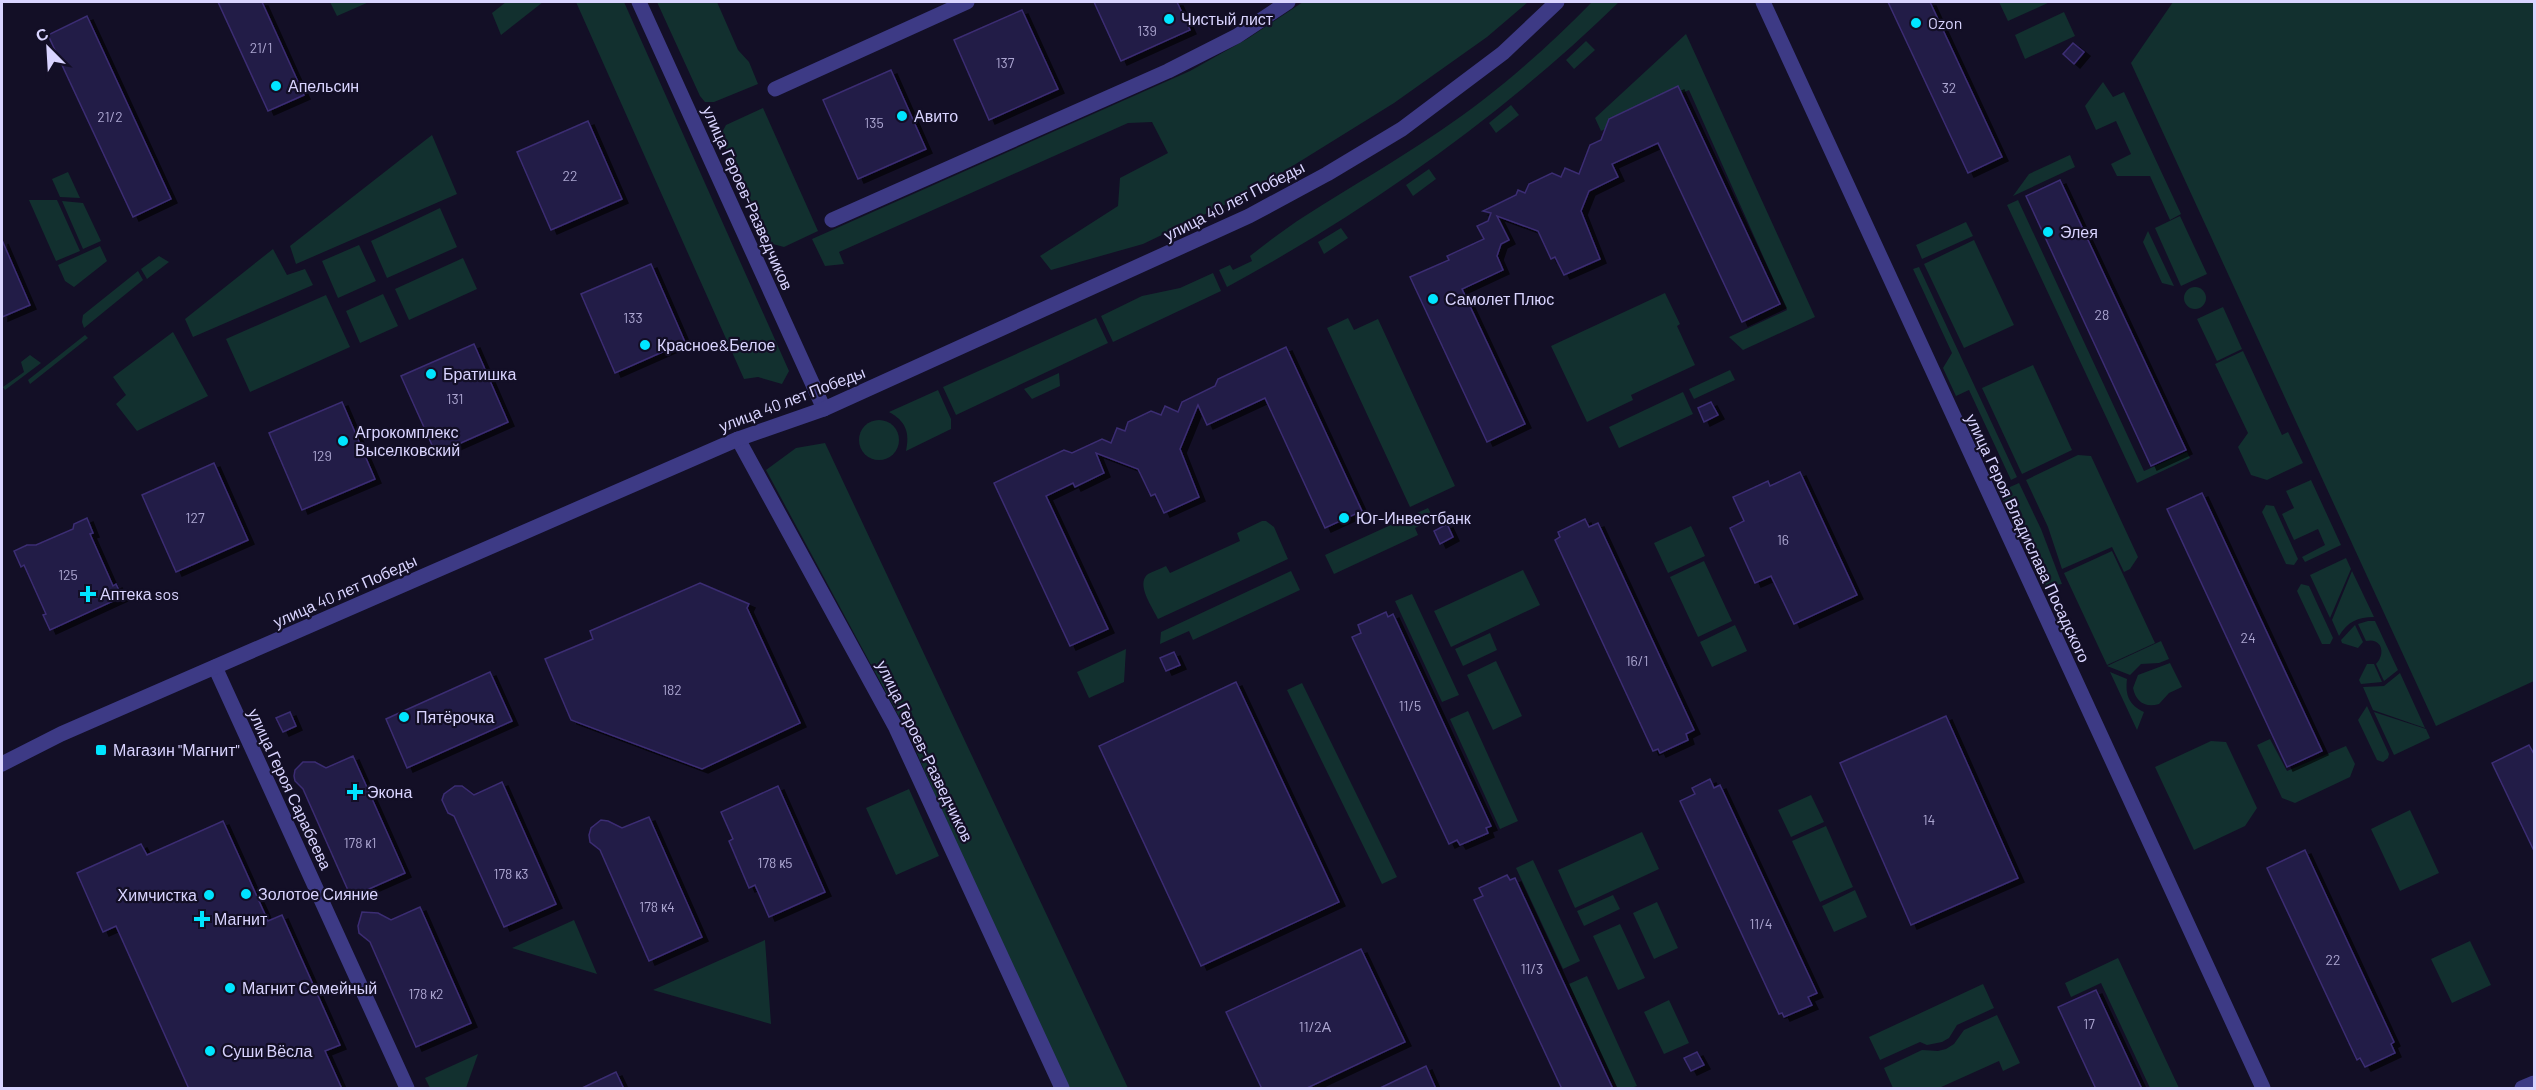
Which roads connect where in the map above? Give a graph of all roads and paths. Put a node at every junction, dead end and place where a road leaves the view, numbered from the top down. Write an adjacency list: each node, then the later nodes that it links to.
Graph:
1 (639, 2): 8 (street, улица Героев-Разведчиков)
2 (967, 2): 6 (street)
3 (1288, 2): 7 (street)
4 (1557, 2): 8 (street, улица 40 лет Победы)
5 (1763, 2): 15 (street, улица Героя Владислава Посадского)
6 (774, 89)
7 (832, 220)
8 (824, 409): 9 (street, улица 40 лет Победы)
9 (738, 439): 10 (street, улица 40 лет Победы); 14 (street, улица Героев-Разведчиков)
10 (215, 667): 11 (street, улица 40 лет Победы); 13 (street, улица Героя Сарабеева)
11 (2, 764)
12 (2535, 1083): 16 (street)
13 (407, 1089)
14 (1062, 1089)
15 (2263, 1089)
16 (2522, 1089)

